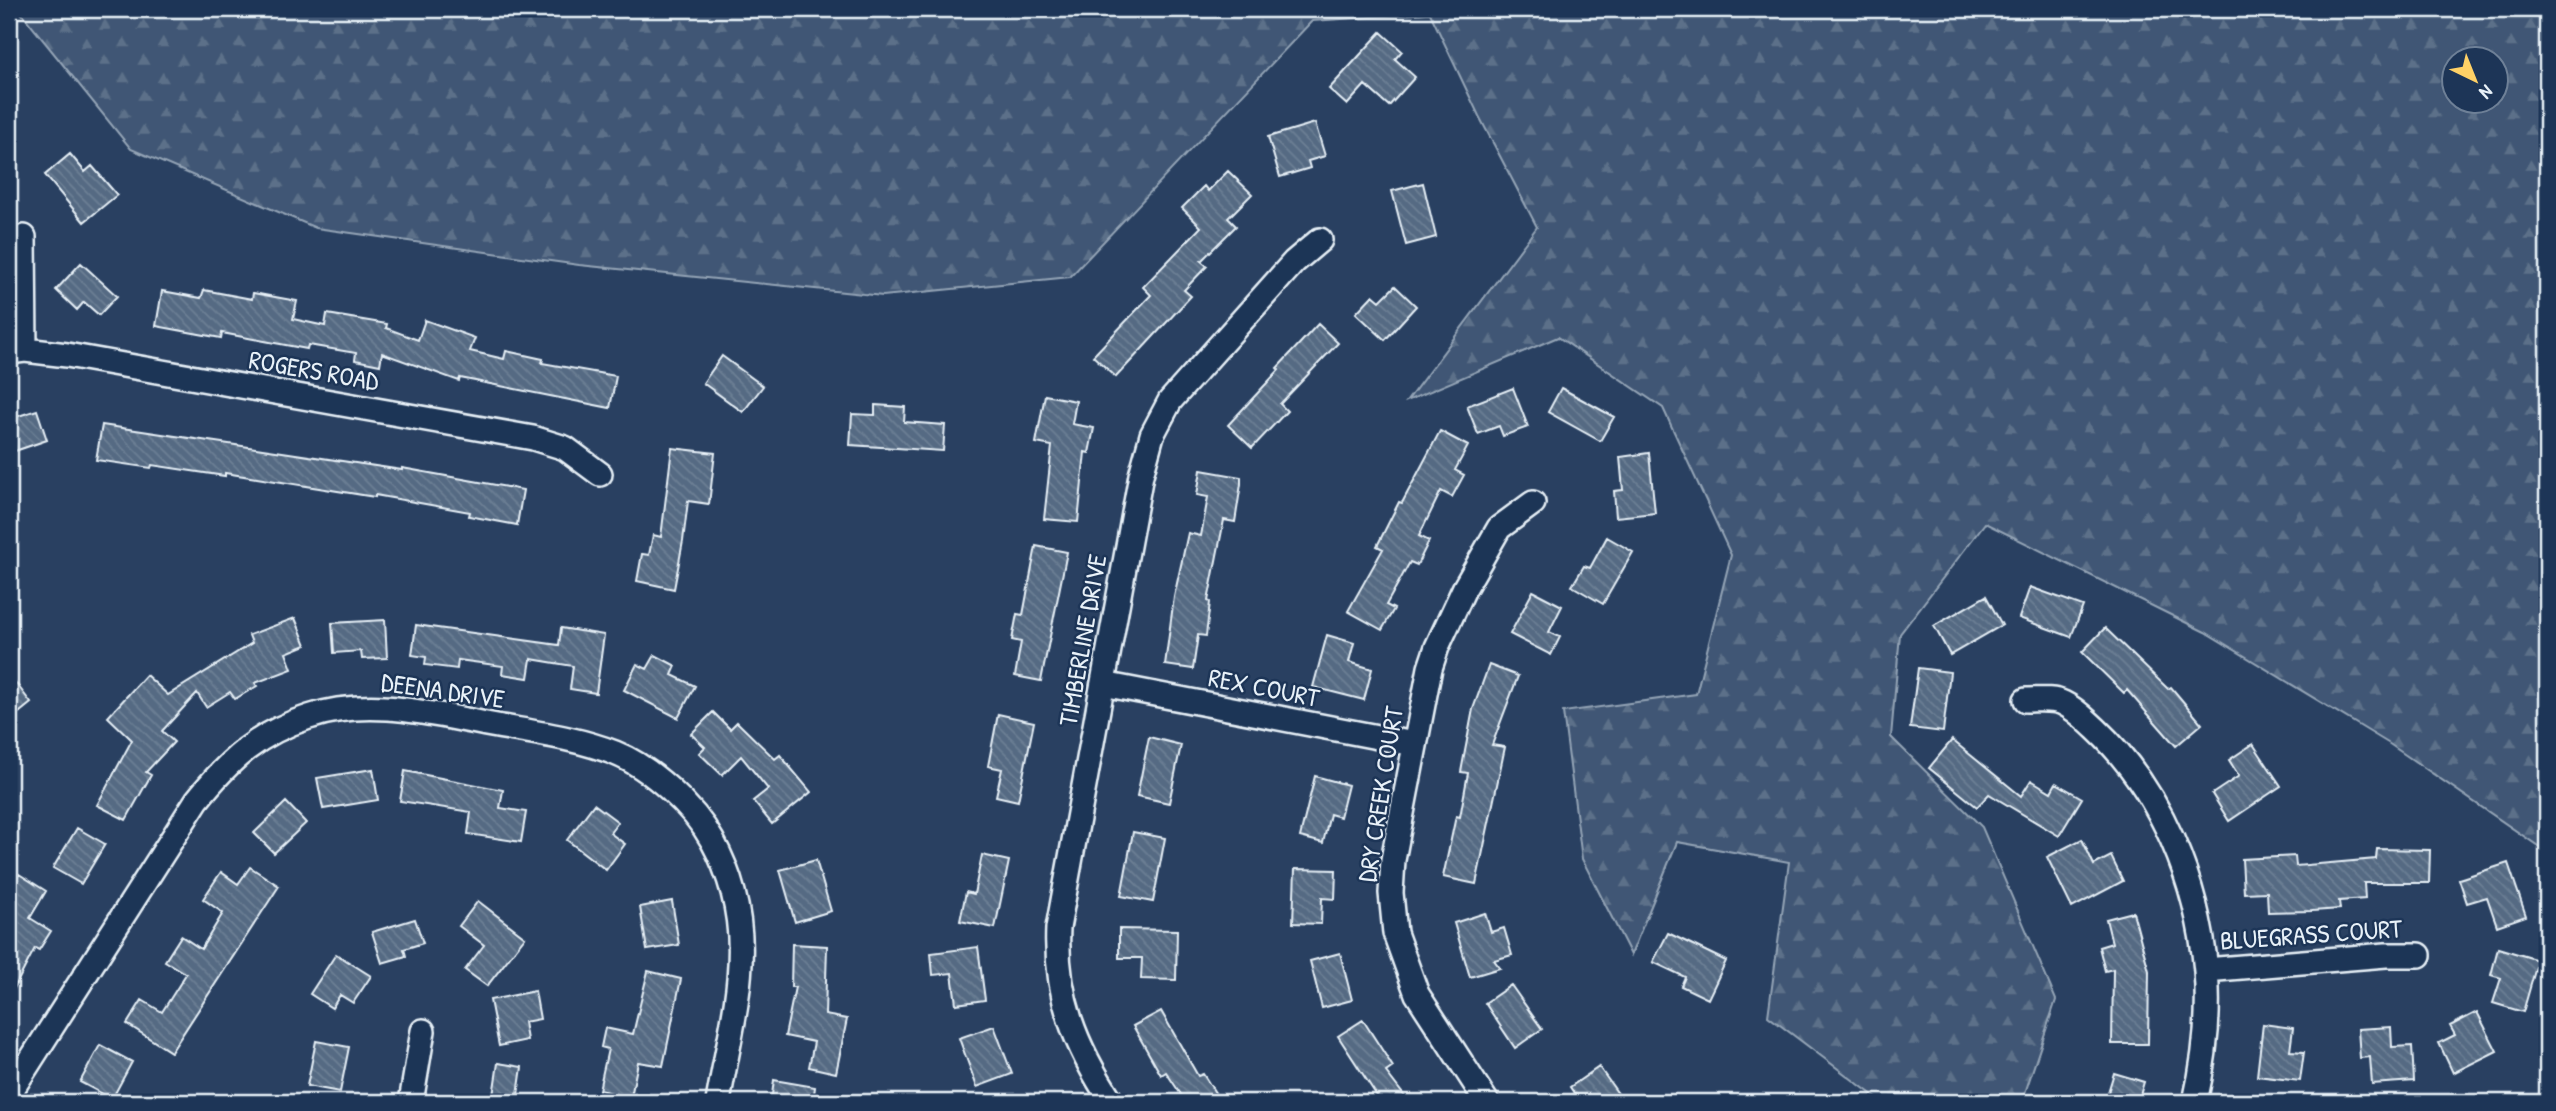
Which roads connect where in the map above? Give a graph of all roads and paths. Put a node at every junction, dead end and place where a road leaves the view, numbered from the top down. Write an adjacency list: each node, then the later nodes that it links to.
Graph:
1 (24, 237): 3 (street)
2 (1320, 240): 6 (street, TIMBERLINE DRIVE)
3 (17, 351): 4 (street, ROGERS ROAD)
4 (600, 474)
5 (1533, 503): 8 (street, DRY CREEK COURT)
6 (1103, 684): 8 (street, REX COURT); 15 (street, TIMBERLINE DRIVE)
7 (2026, 700): 10 (street)
8 (1414, 744): 16 (street, DRY CREEK COURT)
9 (2419, 955): 10 (street, BLUEGRASS COURT)
10 (2206, 970): 17 (street)
11 (423, 1031): 13 (street)
12 (9, 1094): 14 (street, DEENA DRIVE)
13 (411, 1102)
14 (718, 1102)
15 (1112, 1102)
16 (1487, 1102)
17 (2195, 1102)

